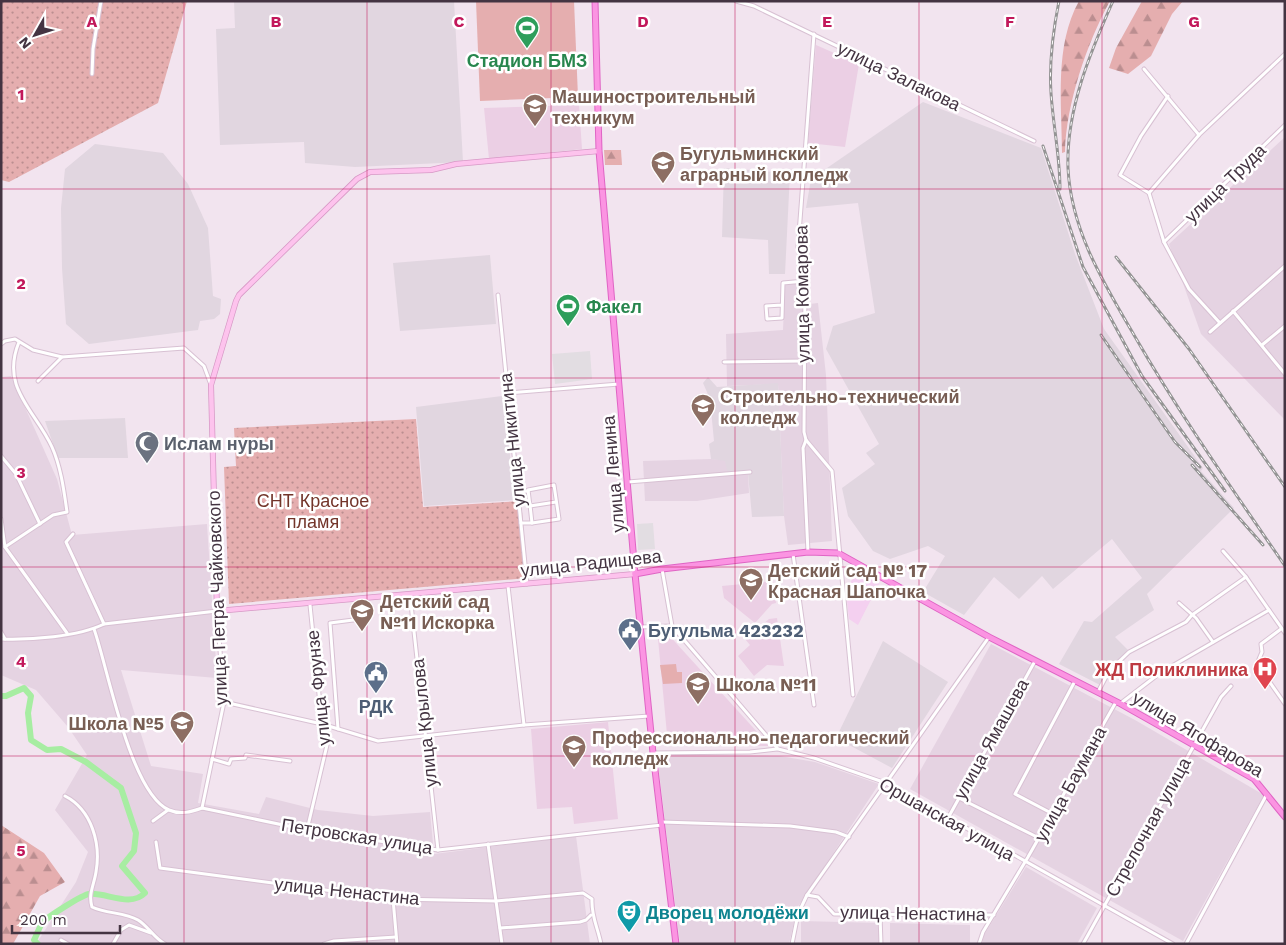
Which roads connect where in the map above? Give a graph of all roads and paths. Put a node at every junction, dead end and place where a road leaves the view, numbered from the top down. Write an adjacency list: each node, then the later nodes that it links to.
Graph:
1 (101, 1): 7 (street)
2 (595, 1): 12 (main road, улица Ленина)
3 (736, 1): 4 (street, улица Залакова)
4 (814, 34): 11 (street, улица Залакова); 16 (street, улица Комарова)
5 (1285, 54): 10 (street)
6 (1144, 69): 8 (street)
7 (92, 74)
8 (1168, 96): 10 (street); 13 (street)
9 (1285, 125): 14 (street, улица Труда)
10 (1199, 135): 13 (street)
11 (1034, 141)
12 (599, 151): 31 (main road, улица Ленина); 32 (street, улица Петра Чайковского)
13 (1149, 192): 14 (street)
14 (1164, 242): 20 (street)
15 (1285, 266): 19 (street)
16 (805, 281): 18 (street); 27 (street, улица Комарова)
17 (498, 295): 33 (street, улица Никитина)
18 (782, 305): 18 (street)
19 (1234, 310): 20 (street); 25 (street)
20 (1220, 323): 22 (street)
21 (1285, 326): 25 (street)
22 (1210, 332)
23 (19, 342): 24 (street); 26 (street, улица Петра Чайковского); 45 (street)
24 (1, 344)
25 (1262, 345): 29 (street)
26 (62, 357): 30 (street); 32 (street, улица Петра Чайковского)
27 (804, 361): 28 (street); 34 (street, улица Комарова)
28 (724, 362)
29 (1285, 374)
30 (38, 380)
31 (620, 384): 33 (street); 37 (main road, улица Ленина)
32 (211, 385): 61 (street, улица Петра Чайковского)
33 (507, 393): 39 (street, улица Никитина)
34 (806, 440): 49 (street, улица Комарова); 51 (street)
35 (1, 456): 45 (street)
36 (750, 472): 37 (street)
37 (627, 482): 53 (main road, улица Ленина)
38 (528, 490): 39 (street); 40 (street); 41 (street)
39 (518, 492): 43 (street, улица Никитина)
40 (556, 502): 41 (street); 44 (street)
41 (530, 506): 44 (street)
42 (1, 519): 47 (street)
43 (521, 523): 44 (street); 55 (street, улица Никитина)
44 (532, 523)
45 (40, 524): 47 (street)
46 (73, 534): 65 (street)
47 (5, 547): 71 (street)
48 (1222, 551): 54 (street)
49 (808, 552): 50 (main road, улица Радищева); 51 (main road, улица Радищева)
50 (794, 554): 52 (main road, улица Радищева); 84 (street)
51 (838, 554): 63 (main road, улица Радищева); 80 (street)
52 (662, 569): 53 (main road, улица Радищева); 66 (street)
53 (635, 574): 55 (street, улица Радищева); 67 (main road, улица Ленина)
54 (1246, 577): 60 (street); 62 (street)
55 (527, 584): 56 (street, улица Радищева)
56 (508, 586): 57 (street, улица Радищева); 87 (street)
57 (410, 595): 59 (street, улица Радищева); 89 (street, улица Крылова)
58 (1179, 603): 62 (street)
59 (310, 605): 61 (street, улица Радищева); 86 (street, улица Фрунзе)
60 (1269, 610): 68 (street); 75 (street)
61 (217, 612): 65 (street); 81 (street, улица Петра Чайковского)
62 (1192, 615): 75 (street); 79 (street)
63 (953, 617): 73 (main road, улица Ягофарова)
64 (361, 619): 88 (street)
65 (104, 624): 69 (street)
66 (672, 626): 67 (street); 91 (street)
67 (640, 627): 85 (main road, улица Ленина)
68 (1282, 628): 72 (street); 83 (street)
69 (94, 629): 71 (street); 100 (street)
70 (1, 632): 74 (street)
71 (67, 633): 74 (street)
72 (1285, 633)
73 (989, 637): 76 (main road, улица Ягофарова); 95 (street)
74 (3, 639)
75 (1213, 642): 82 (street)
76 (1035, 660): 77 (main road, улица Ягофарова); 98 (street, улица Ямашева)
77 (1076, 681): 79 (main road, улица Ягофарова); 101 (street)
78 (1231, 686): 90 (street, Стрелочная улица)
79 (1098, 692): 82 (main road, улица Ягофарова)
80 (853, 695)
81 (224, 702): 86 (street); 93 (street, улица Петра Чайковского)
82 (1118, 703): 90 (main road, улица Ягофарова); 101 (street, улица Баумана)
83 (1285, 704)
84 (814, 705)
85 (650, 716): 87 (street); 92 (main road, улица Ленина)
86 (322, 724): 88 (street); 106 (street, улица Фрунзе)
87 (524, 725): 89 (street)
88 (338, 729): 89 (street)
89 (424, 734): 111 (street, улица Крылова)
90 (1194, 744): 96 (main road, улица Ягофарова); 116 (street, Стрелочная улица)
91 (778, 749): 92 (street); 95 (street, Оршанская улица)
92 (653, 753): 105 (main road, улица Ленина)
93 (212, 759): 94 (street); 99 (street, улица Петра Чайковского)
94 (290, 761)
95 (886, 783): 102 (street, Оршанская улица); 107 (street)
96 (1267, 794): 103 (main road, улица Ягофарова); 137 (street)
97 (65, 796): 121 (street)
98 (959, 798): 102 (street, улица Ямашева); 108 (street)
99 (202, 808): 100 (street); 106 (street, Петровская улица)
100 (168, 810): 104 (street)
101 (1053, 814): 108 (street, улица Баумана)
102 (948, 818): 112 (street, Оршанская улица)
103 (1285, 818)
104 (153, 821)
105 (662, 823): 107 (street, Петровская улица); 110 (street, Петровская улица); 131 (main road, улица Ленина)
106 (307, 830): 111 (street, Петровская улица)
107 (849, 837): 113 (street)
108 (1039, 838): 112 (street, улица Баумана)
109 (156, 842): 114 (street, улица Ненастина)
110 (488, 844): 111 (street, Петровская улица); 115 (street)
111 (438, 850)
112 (1025, 863): 116 (street, Оршанская улица); 119 (street, улица Баумана)
113 (807, 895): 118 (street, улица Ненастина); 132 (street)
114 (393, 899): 115 (street, улица Ненастина); 122 (street)
115 (496, 900): 117 (street, улица Ненастина); 120 (street)
116 (1104, 905): 135 (street, Стрелочная улица); 136 (street, Оршанская улица)
117 (591, 915): 120 (street); 130 (street)
118 (880, 915): 119 (street, улица Ненастина); 133 (street)
119 (995, 915): 134 (street, улица Баумана)
120 (500, 928): 129 (street)
121 (154, 935): 125 (street); 126 (street)
122 (396, 937): 127 (street); 128 (street)
123 (61, 940): 124 (street)
124 (68, 944)
125 (113, 944)
126 (165, 944)
127 (324, 944)
128 (397, 944)
129 (502, 944)
130 (600, 944)
131 (676, 944)
132 (792, 944)
133 (881, 944)
134 (978, 944)
135 (1083, 944)
136 (1172, 944)
137 (1186, 944)

